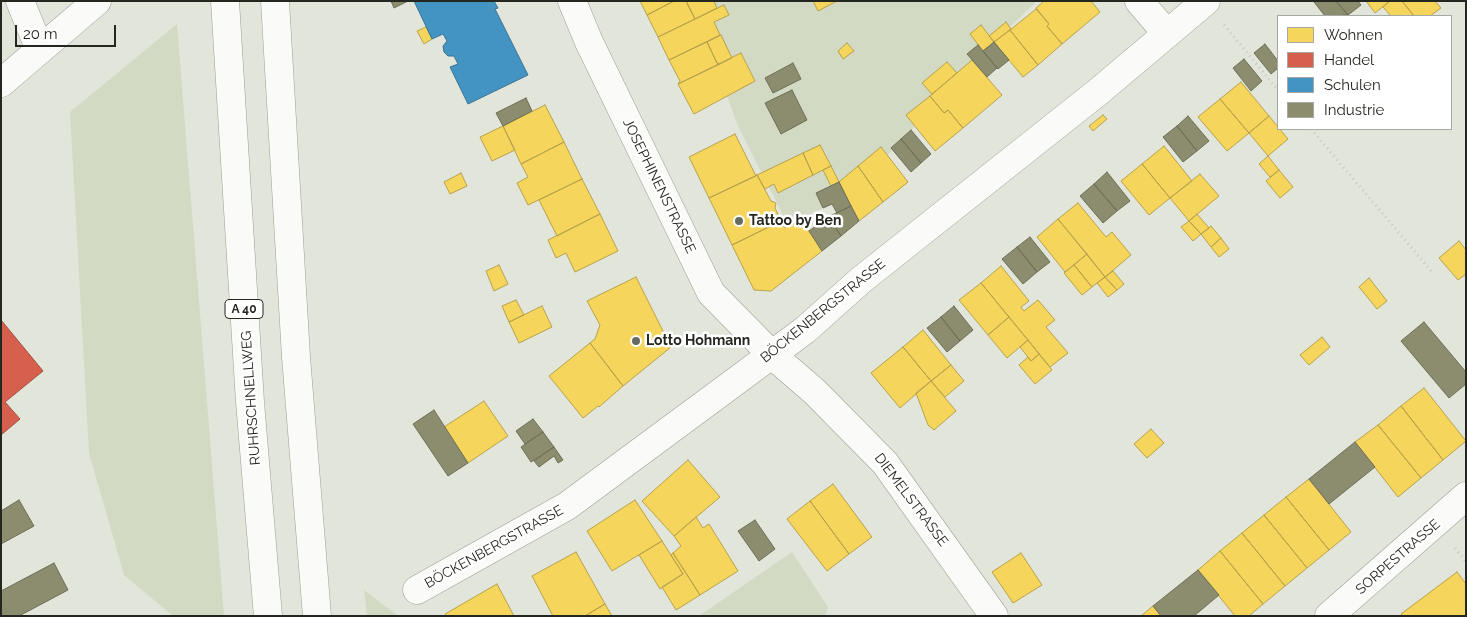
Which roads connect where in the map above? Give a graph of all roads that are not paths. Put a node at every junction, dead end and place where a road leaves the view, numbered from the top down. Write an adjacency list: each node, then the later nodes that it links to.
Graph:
1 (20, 1): 9 (main road)
2 (98, 1): 9 (main road)
3 (225, 1): 15 (main road, RUHRSCHNELLWEG / A 40)
4 (275, 1): 16 (main road)
5 (572, 1): 11 (main road, JOSEPHINENSTRASSE)
6 (1139, 1): 8 (main road)
7 (1205, 2): 8 (main road, BÖCKENBERGSTRASSE)
8 (1167, 34): 11 (main road, BÖCKENBERGSTRASSE)
9 (40, 50): 10 (main road)
10 (1, 83)
11 (771, 354): 13 (main road, BÖCKENBERGSTRASSE); 17 (main road, DIEMELSTRASSE)
12 (1466, 496): 14 (main road, SORPESTRASSE)
13 (417, 590)
14 (1345, 611)
15 (268, 616)
16 (317, 616)
17 (994, 616)

